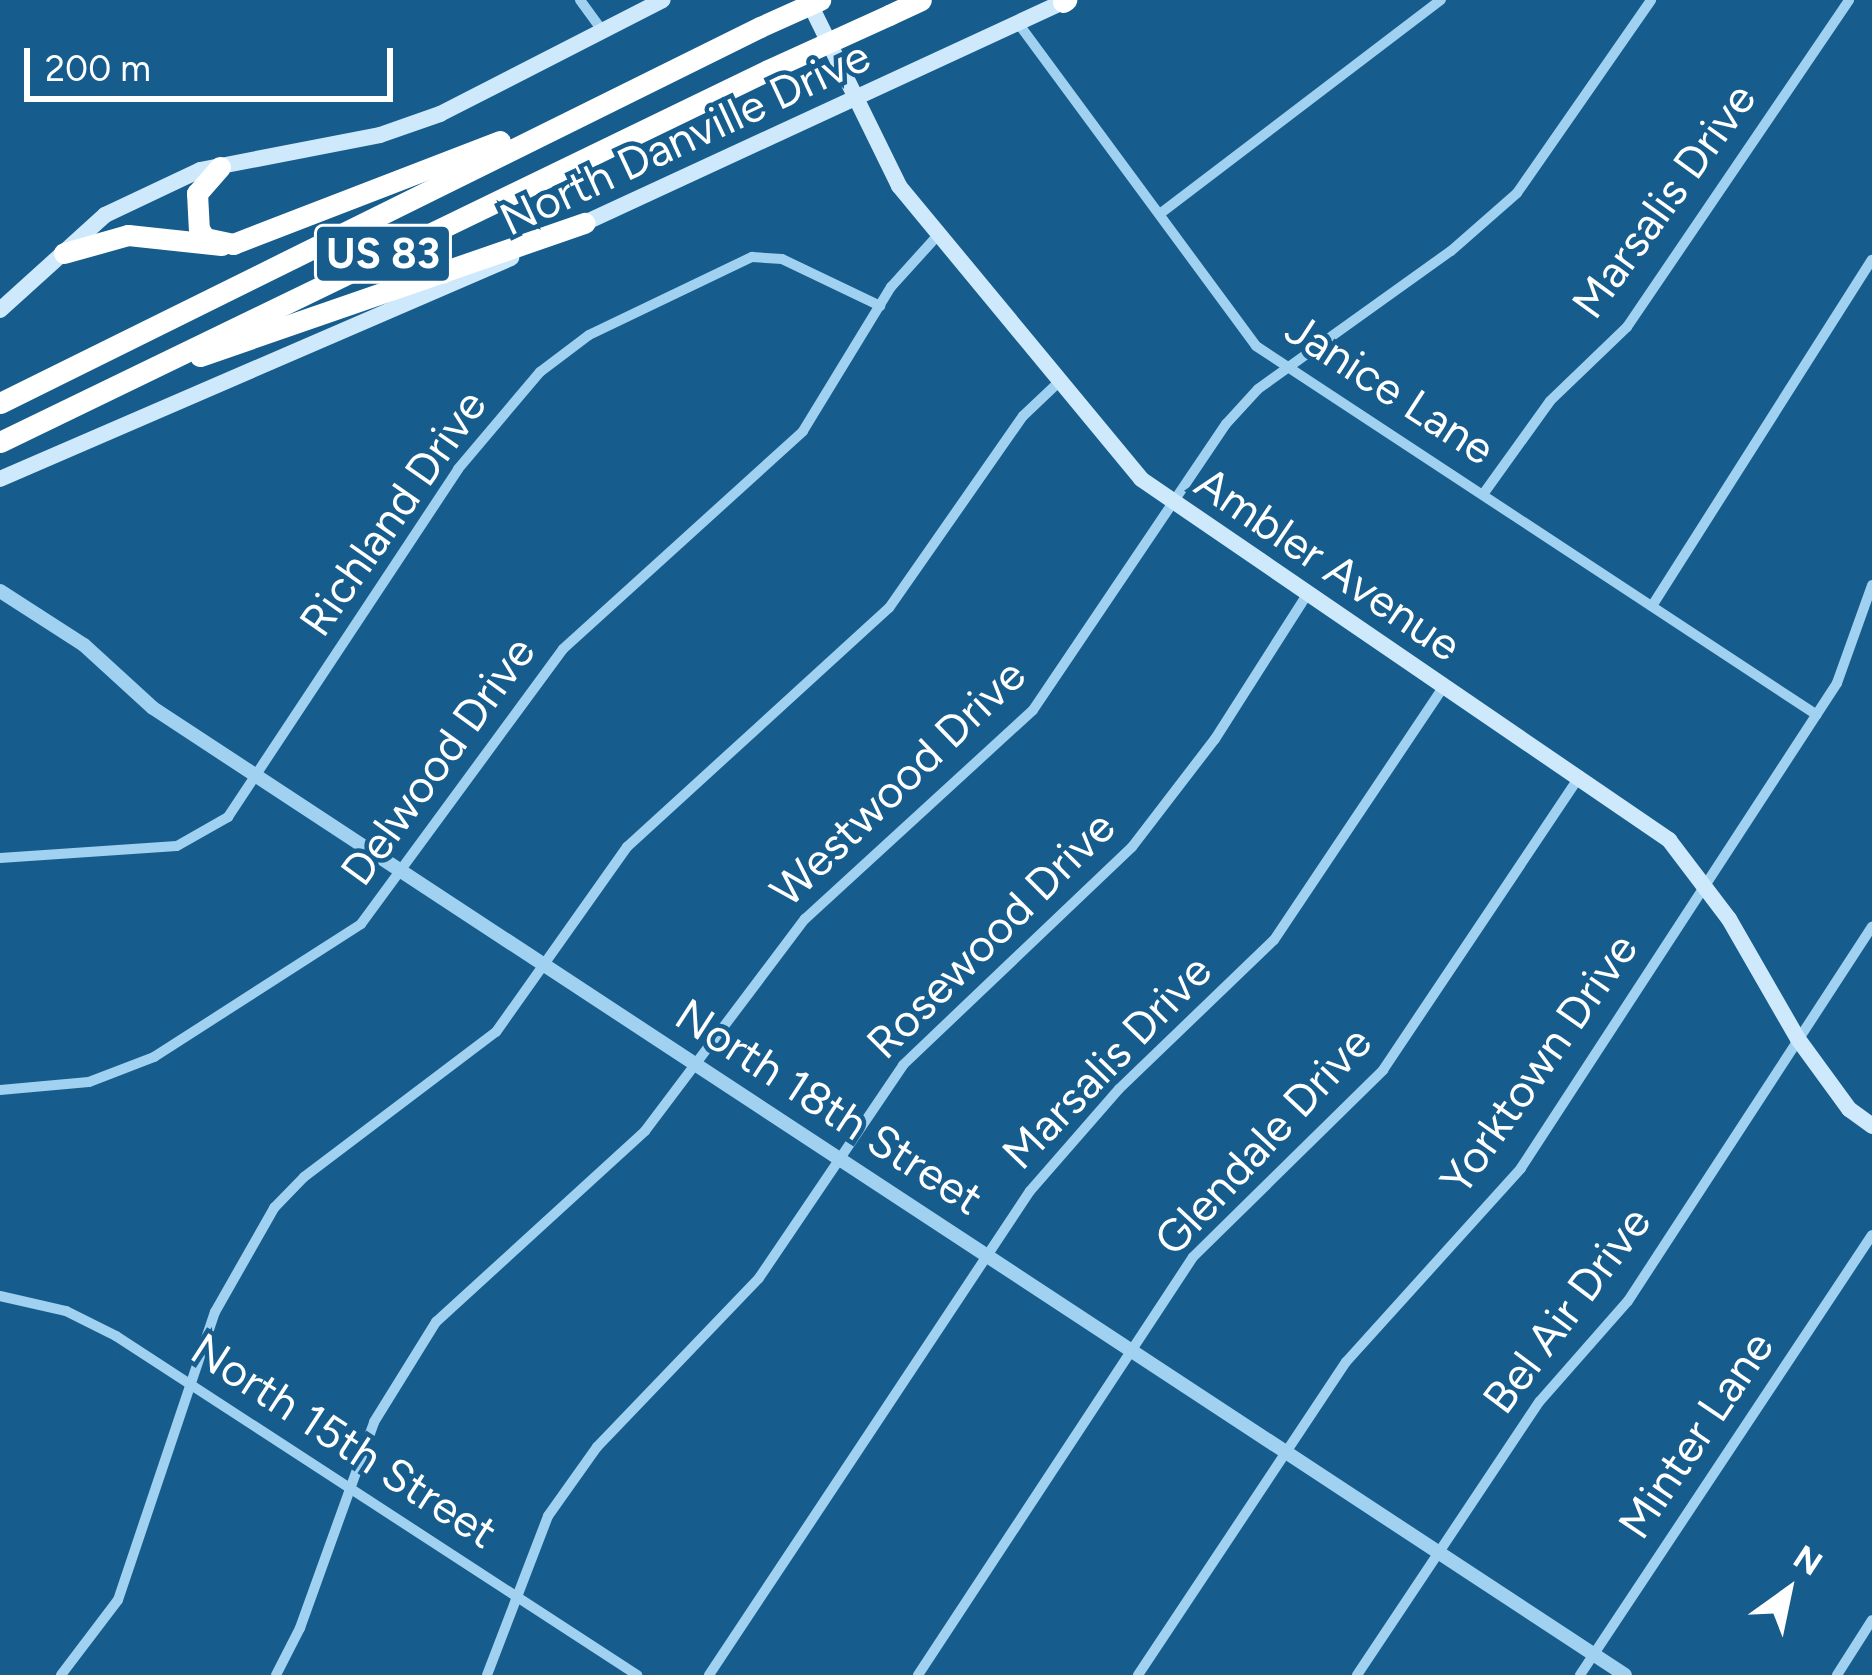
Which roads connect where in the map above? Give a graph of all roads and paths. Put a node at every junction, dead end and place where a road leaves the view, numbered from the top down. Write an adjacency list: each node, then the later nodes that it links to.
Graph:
1 (580, 0): 11 (street)
2 (664, 0): 11 (main road)
3 (808, 0): 12 (main road, Ambler Avenue)
4 (820, 0): 13 (highway, US 83, bridge)
5 (921, 0): 24 (highway, US 83, bridge)
6 (1442, 0): 15 (street)
7 (1651, 0): 23 (street, Westwood Drive)
8 (1849, 0): 29 (street, Marsalis Drive)
9 (1066, 1): 10 (main road, North Danville Drive)
10 (1018, 23): 12 (main road, North Danville Drive); 15 (street, Janice Lane)
11 (603, 32): 14 (main road)
12 (852, 102): 16 (main road, North Danville Drive); 17 (main road, Ambler Avenue)
13 (562, 119): 18 (highway); 26 (highway, US 83)
14 (220, 167): 18 (highway); 19 (main road)
15 (1161, 213): 23 (street, Janice Lane)
16 (585, 223): 24 (highway); 28 (main road, North Danville Drive)
17 (938, 235): 21 (street, Delwood Drive); 25 (main road, Ambler Avenue)
18 (233, 244): 19 (highway)
19 (64, 253): 22 (main road)
20 (1872, 260): 34 (street)
21 (880, 306): 37 (street, Richland Drive); 40 (street, Delwood Drive)
22 (0, 310)
23 (1285, 368): 29 (street, Janice Lane); 30 (street, Westwood Drive)
24 (153, 369): 27 (highway, US 83)
25 (1060, 381): 30 (main road, Ambler Avenue); 43 (street)
26 (0, 403)
27 (0, 442)
28 (0, 479)
29 (1484, 493): 34 (street, Janice Lane)
30 (1172, 507): 33 (main road, Ambler Avenue); 45 (street, Westwood Drive)
31 (1872, 585): 36 (street, Yorktown Drive)
32 (0, 591): 37 (street, North 18th Street)
33 (1306, 596): 35 (main road, Ambler Avenue); 48 (street, Rosewood Drive)
34 (1652, 606): 36 (street, Janice Lane)
35 (1445, 685): 38 (main road, Ambler Avenue); 50 (street, Marsalis Drive)
36 (1817, 715): 41 (street, Yorktown Drive)
37 (260, 776): 39 (street, Richland Drive); 40 (street, North 18th Street)
38 (1580, 776): 41 (main road, Ambler Avenue); 52 (street, Glendale Drive)
39 (0, 858)
40 (404, 872): 43 (street, North 18th Street); 46 (street, Delwood Drive)
41 (1706, 884): 44 (main road, Ambler Avenue); 54 (street, Yorktown Drive)
42 (1872, 927): 44 (street, Bel Air Drive)
43 (550, 967): 45 (street, North 18th Street); 53 (street)
44 (1798, 1039): 47 (main road, Ambler Avenue); 56 (street, Bel Air Drive)
45 (695, 1062): 48 (street, North 18th Street); 55 (street, Westwood Drive)
46 (0, 1090)
47 (1872, 1126)
48 (842, 1156): 50 (street, North 18th Street); 57 (street, Rosewood Drive)
49 (1872, 1235): 59 (street, Minter Lane)
50 (986, 1253): 52 (street, North 18th Street); 64 (street, Marsalis Drive)
51 (0, 1296): 53 (street, North 15th Street)
52 (1133, 1349): 54 (street, North 18th Street); 65 (street, Glendale Drive)
53 (192, 1384): 55 (street, North 15th Street); 60 (street)
54 (1286, 1450): 56 (street, North 18th Street); 66 (street, Yorktown Drive)
55 (352, 1489): 57 (street, North 15th Street); 61 (street, Westwood Drive)
56 (1438, 1551): 59 (street, North 18th Street); 67 (street, Bel Air Drive)
57 (516, 1598): 62 (street, Rosewood Drive); 63 (street, North 15th Street)
58 (1872, 1621): 70 (street)
59 (1594, 1654): 68 (street, Minter Lane); 69 (street, North 18th Street)
60 (61, 1675)
61 (276, 1675)
62 (487, 1675)
63 (637, 1675)
64 (709, 1675)
65 (918, 1675)
66 (1138, 1675)
67 (1358, 1675)
68 (1580, 1675)
69 (1625, 1675)
70 (1837, 1675)

